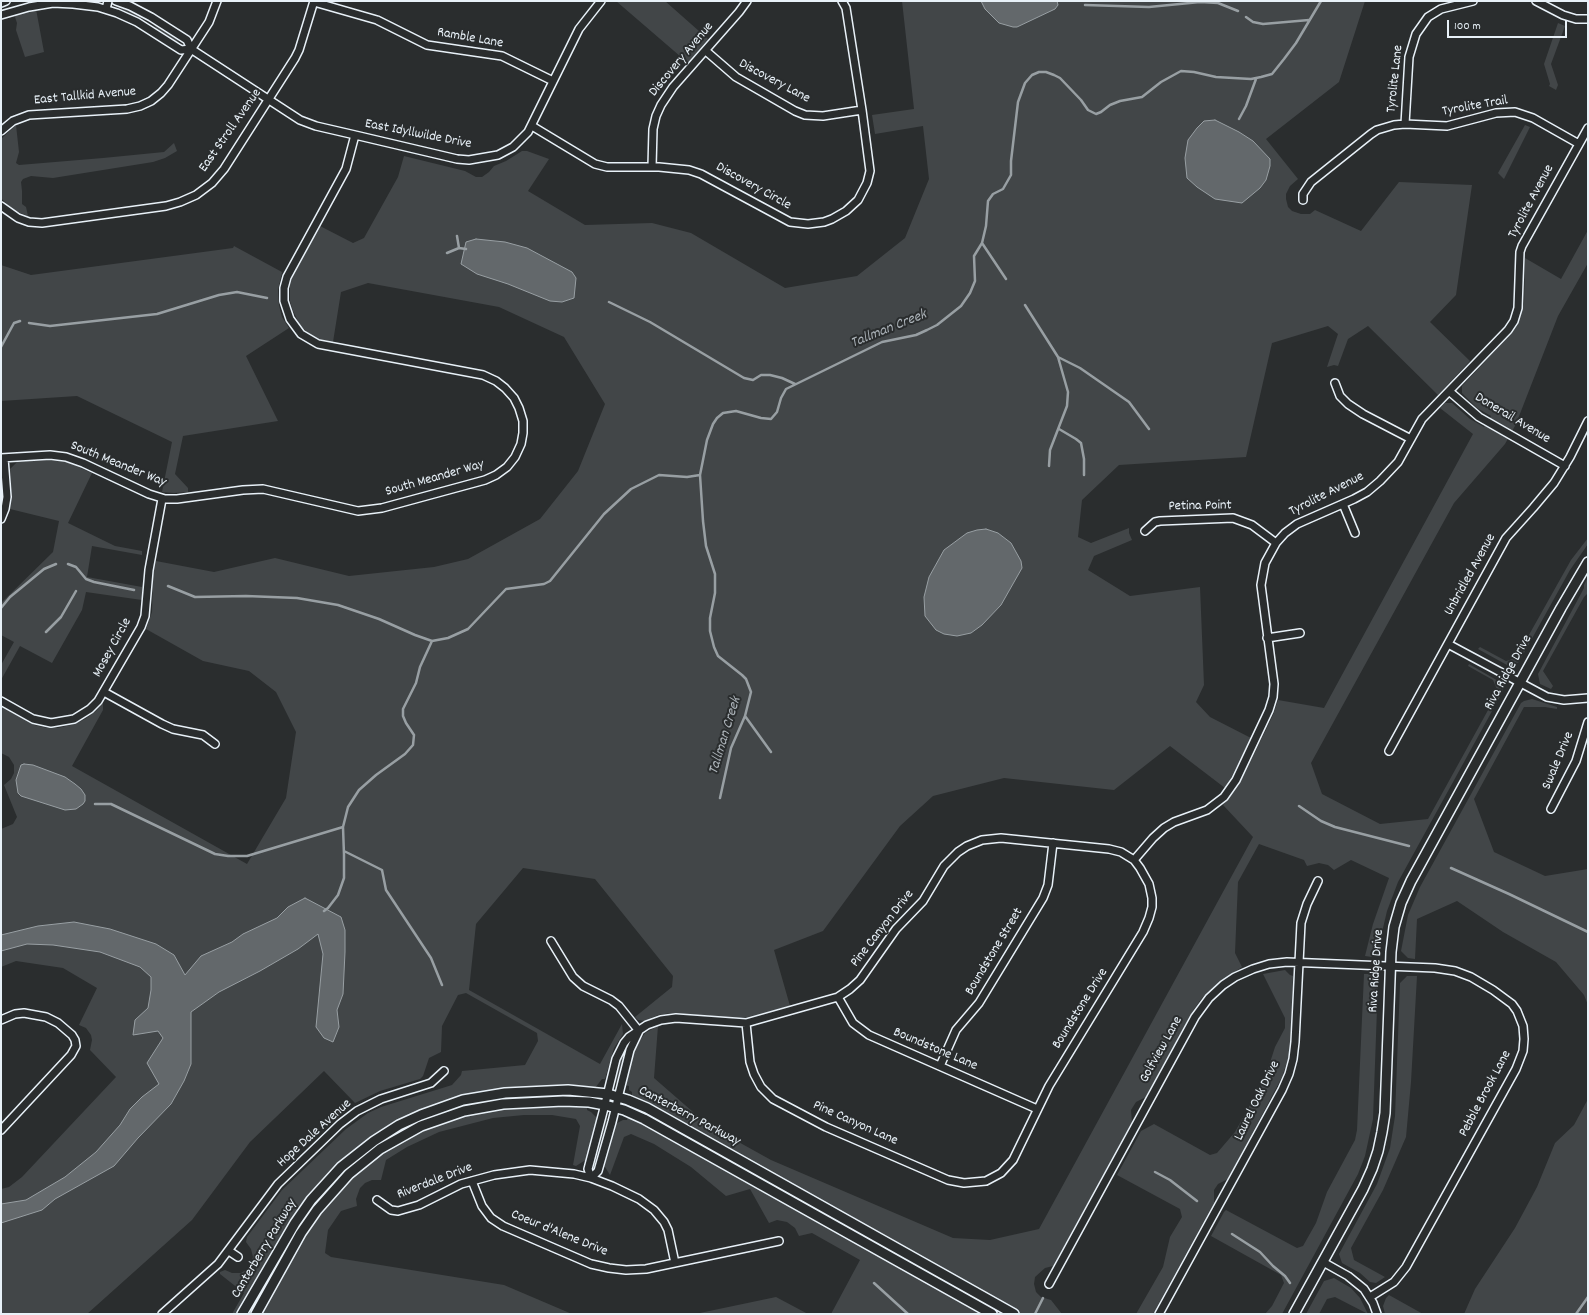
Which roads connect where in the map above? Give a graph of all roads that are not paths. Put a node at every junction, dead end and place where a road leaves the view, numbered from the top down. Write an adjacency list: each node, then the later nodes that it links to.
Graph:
1 (6, 1): 11 (street)
2 (108, 1): 12 (street)
3 (116, 1): 15 (street, East Idyllwilde Drive)
4 (217, 1): 15 (street, East Tallkid Avenue)
5 (314, 1): 17 (street, Ramble Lane); 18 (street, East Stroll Avenue)
6 (601, 1): 17 (street, East Idyllwilde Drive)
7 (747, 1): 16 (street, Discovery Avenue)
8 (842, 1): 19 (street, Discovery Circle)
9 (1473, 1): 20 (street, Tyrolite Lane)
10 (1536, 1): 14 (street)
11 (1, 3)
12 (106, 9): 13 (street, East Idyllwilde Drive); 15 (street, East Idyllwilde Drive)
13 (1, 16)
14 (1588, 19)
15 (191, 49): 18 (street, East Idyllwilde Drive); 23 (street, East Tallkid Avenue)
16 (706, 51): 19 (street, Discovery Lane); 26 (street, Discovery Avenue)
17 (553, 82): 21 (street, East Idyllwilde Drive)
18 (269, 100): 24 (street, East Idyllwilde Drive); 28 (street, East Stroll Avenue)
19 (862, 110): 26 (street, Discovery Circle)
20 (1405, 124): 25 (street, Tyrolite Trail); 27 (street, Tyrolite Trail)
21 (532, 126): 24 (street, East Idyllwilde Drive); 26 (street, Discovery Circle)
22 (1588, 128): 25 (street, Tyrolite Avenue)
23 (1, 131)
24 (354, 135): 35 (street, South Meander Way)
25 (1579, 144): 30 (street, Tyrolite Avenue)
26 (652, 167)
27 (1303, 200)
28 (1, 206)
29 (1335, 382): 32 (street)
30 (1449, 391): 32 (street, Tyrolite Avenue); 34 (street, Donerail Avenue)
31 (1588, 421): 34 (street, Unbridled Avenue)
32 (1411, 439): 36 (street, Tyrolite Avenue)
33 (3, 458): 35 (street, South Meander Way); 37 (street)
34 (1565, 466): 44 (street, Unbridled Avenue)
35 (162, 498): 46 (street, Mosey Circle)
36 (1343, 504): 39 (street); 40 (street, Tyrolite Avenue)
37 (1, 519)
38 (1145, 531): 40 (street, Petina Point)
39 (1355, 534)
40 (1276, 543): 43 (street, Tyrolite Avenue)
41 (1588, 562): 45 (street, Riva Ridge Drive)
42 (1300, 633): 43 (street)
43 (1267, 638): 54 (street, Tyrolite Avenue)
44 (1448, 644): 45 (street); 51 (street, Unbridled Avenue)
45 (1520, 683): 47 (street); 58 (street, Riva Ridge Drive)
46 (104, 692): 48 (street, Mosey Circle); 50 (street)
47 (1588, 698)
48 (1, 701)
49 (1588, 722): 52 (street, Swale Drive)
50 (215, 744)
51 (1388, 751)
52 (1552, 809)
53 (1053, 843): 54 (street, Pine Canyon Drive); 59 (street, Pine Canyon Drive); 63 (street, Boundstone Street)
54 (1134, 860): 69 (street, Boundstone Drive)
55 (1318, 881): 57 (street, Laurel Oak Drive)
56 (551, 941): 62 (street)
57 (1299, 963): 58 (street, Golfview Lane); 80 (street, Golfview Lane); 87 (street, Laurel Oak Drive)
58 (1390, 966): 78 (street, Riva Ridge Drive); 81 (street, Pebble Brook Lane)
59 (838, 997): 61 (street, Pine Canyon Drive); 63 (street, Boundstone Lane)
60 (1, 1020): 70 (street)
61 (746, 1023): 62 (street, Pine Canyon Drive); 71 (street, Pine Canyon Lane)
62 (638, 1030): 65 (street, Pine Canyon Drive); 66 (street)
63 (940, 1066): 69 (street, Boundstone Lane)
64 (444, 1070): 76 (street, Hope Dale Avenue)
65 (608, 1094): 66 (street, Canterberry Parkway); 67 (street, Pine Canyon Drive); 83 (street, Canterberry Parkway)
66 (618, 1097): 68 (street); 86 (street, Canterberry Parkway)
67 (605, 1105): 68 (street, Canterberry Parkway); 72 (street, Pine Canyon Drive); 84 (street, Canterberry Parkway)
68 (616, 1108): 72 (street); 85 (street, Canterberry Parkway)
69 (1037, 1109): 71 (street, Boundstone Drive)
70 (1, 1130)
71 (1006, 1169)
72 (591, 1178): 73 (street, Riverdale Drive); 79 (street, Riverdale Drive)
73 (472, 1181): 74 (street, Riverdale Drive); 79 (street, Coeur d'Alene Drive)
74 (377, 1200)
75 (779, 1241): 79 (street, Coeur d'Alene Drive)
76 (229, 1251): 77 (street); 82 (street, Hope Dale Avenue)
77 (238, 1257)
78 (1323, 1262): 81 (street); 88 (street, Riva Ridge Drive)
79 (675, 1263)
80 (1049, 1284)
81 (1370, 1297): 89 (street)
82 (162, 1314)
83 (242, 1314)
84 (256, 1314)
85 (992, 1314)
86 (1014, 1314)
87 (1159, 1314)
88 (1294, 1314)
89 (1377, 1314)

